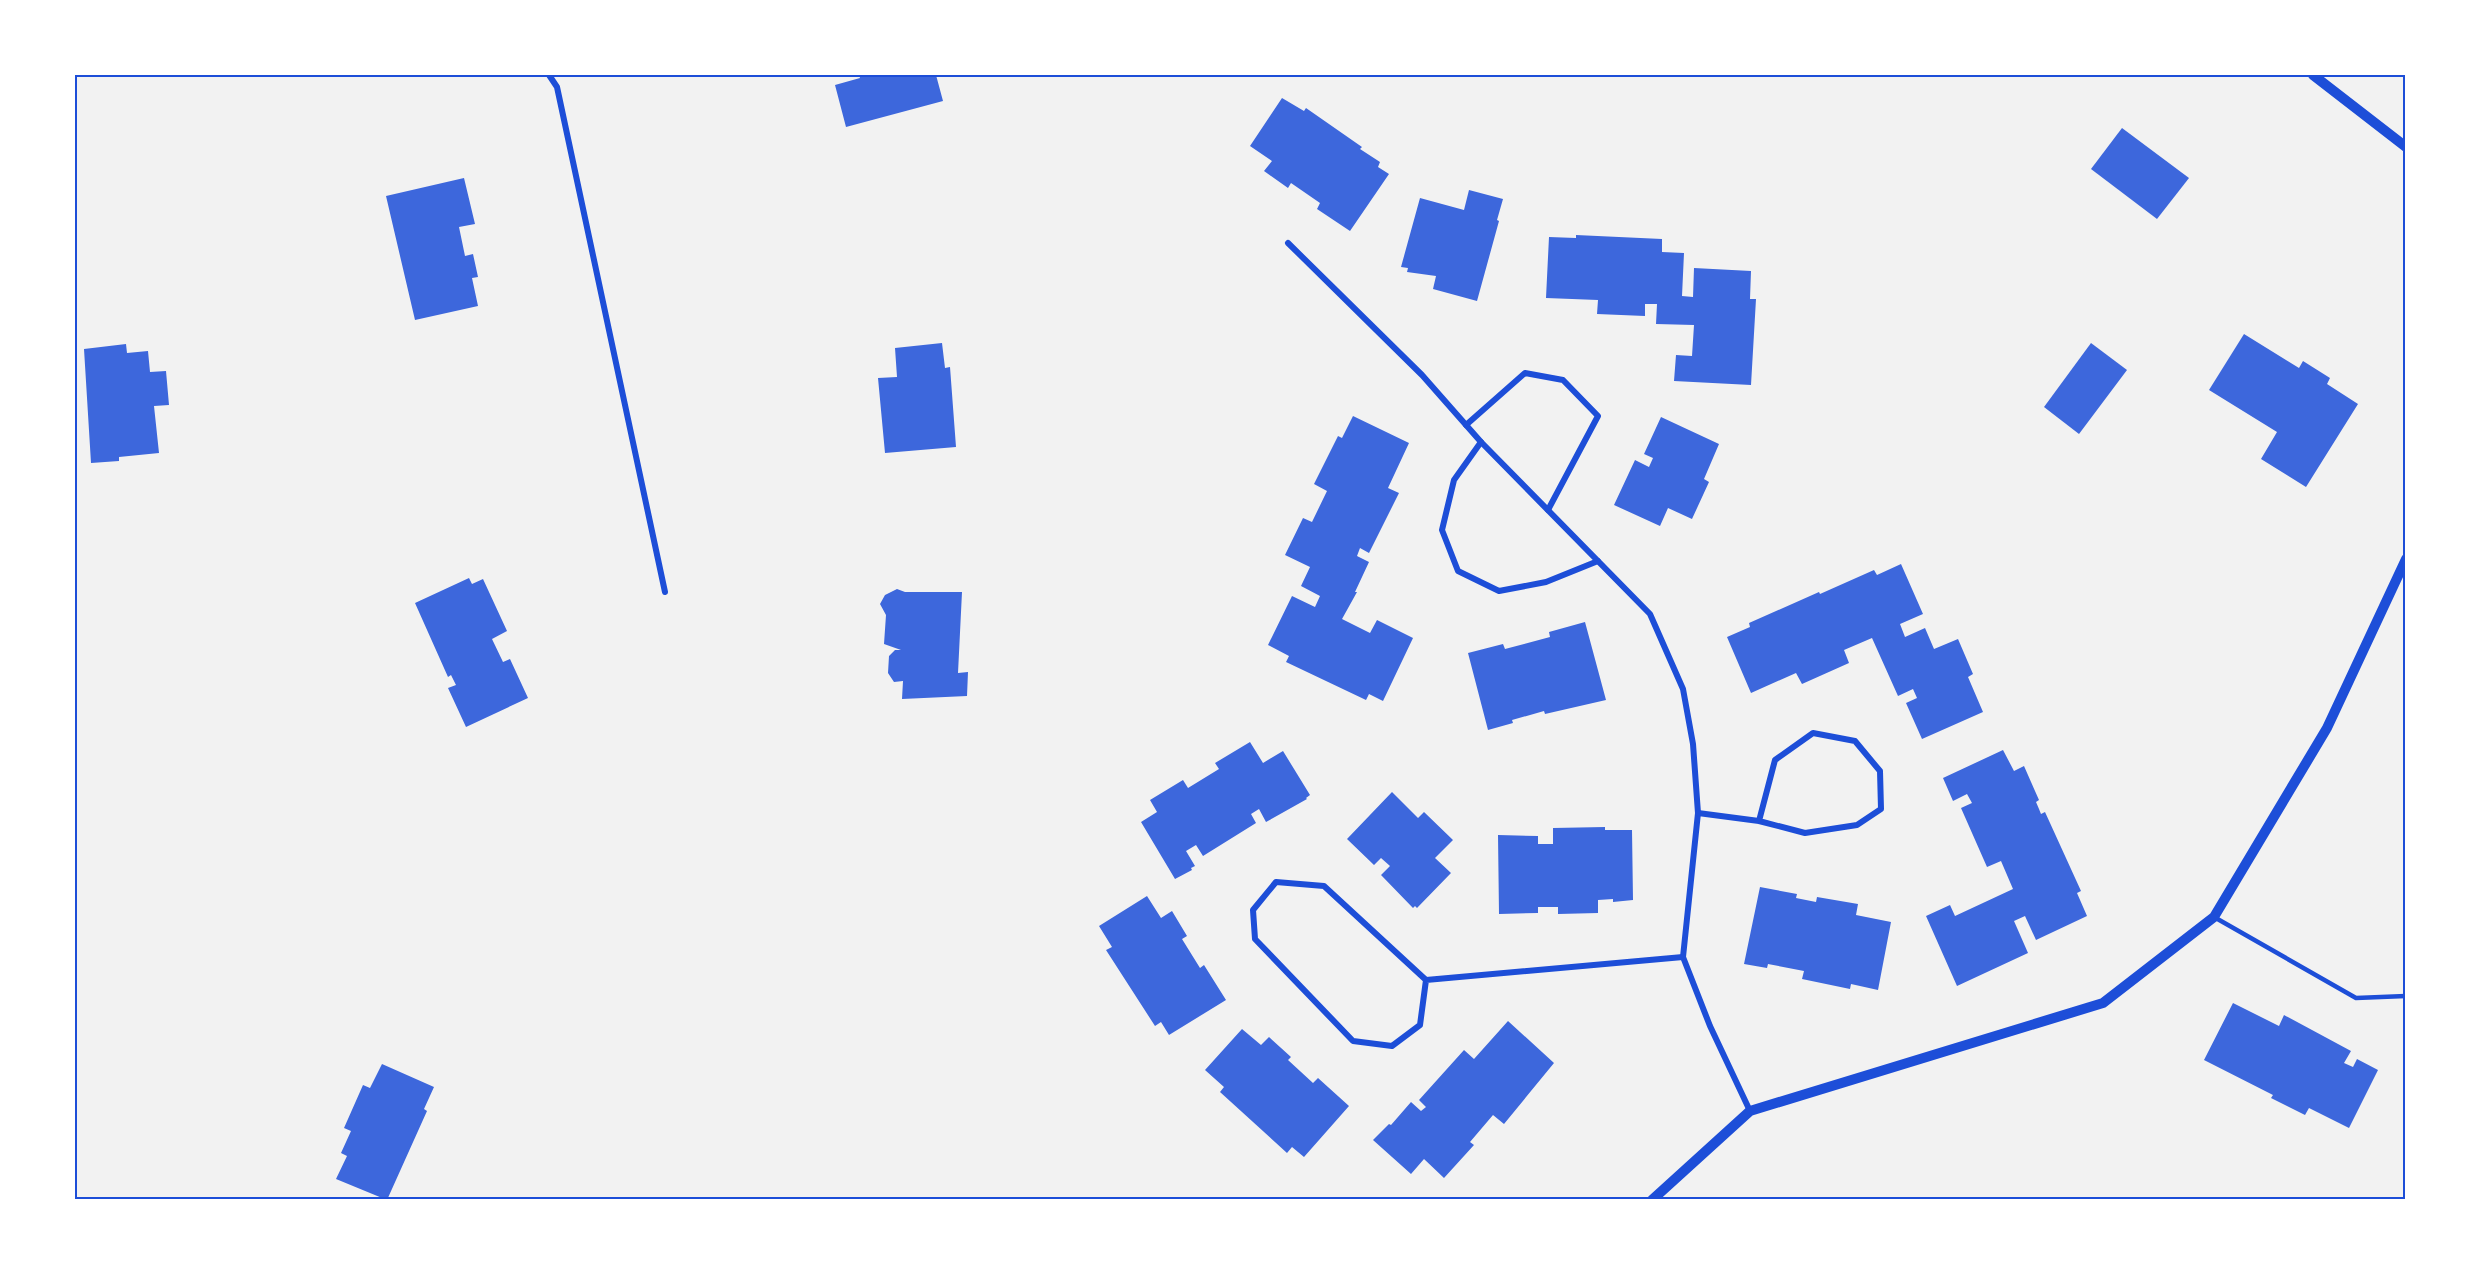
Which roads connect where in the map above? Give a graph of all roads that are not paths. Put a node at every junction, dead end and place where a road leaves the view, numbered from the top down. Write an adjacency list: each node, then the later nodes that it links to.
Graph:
1 (549, 75): 10 (street)
2 (2313, 75): 3 (street)
3 (2406, 147)
4 (1288, 243): 5 (street)
5 (1466, 425): 6 (street); 7 (street)
6 (1481, 442): 7 (street); 9 (street)
7 (1548, 510): 9 (street)
8 (2406, 559): 13 (street)
9 (1598, 561): 11 (street)
10 (665, 592)
11 (1698, 813): 12 (street); 14 (street)
12 (1759, 820): 12 (street)
13 (2214, 916): 16 (lane); 17 (street)
14 (1683, 957): 15 (street); 17 (street)
15 (1426, 980): 15 (street)
16 (2406, 996)
17 (1750, 1111): 18 (street)
18 (1652, 1200)

